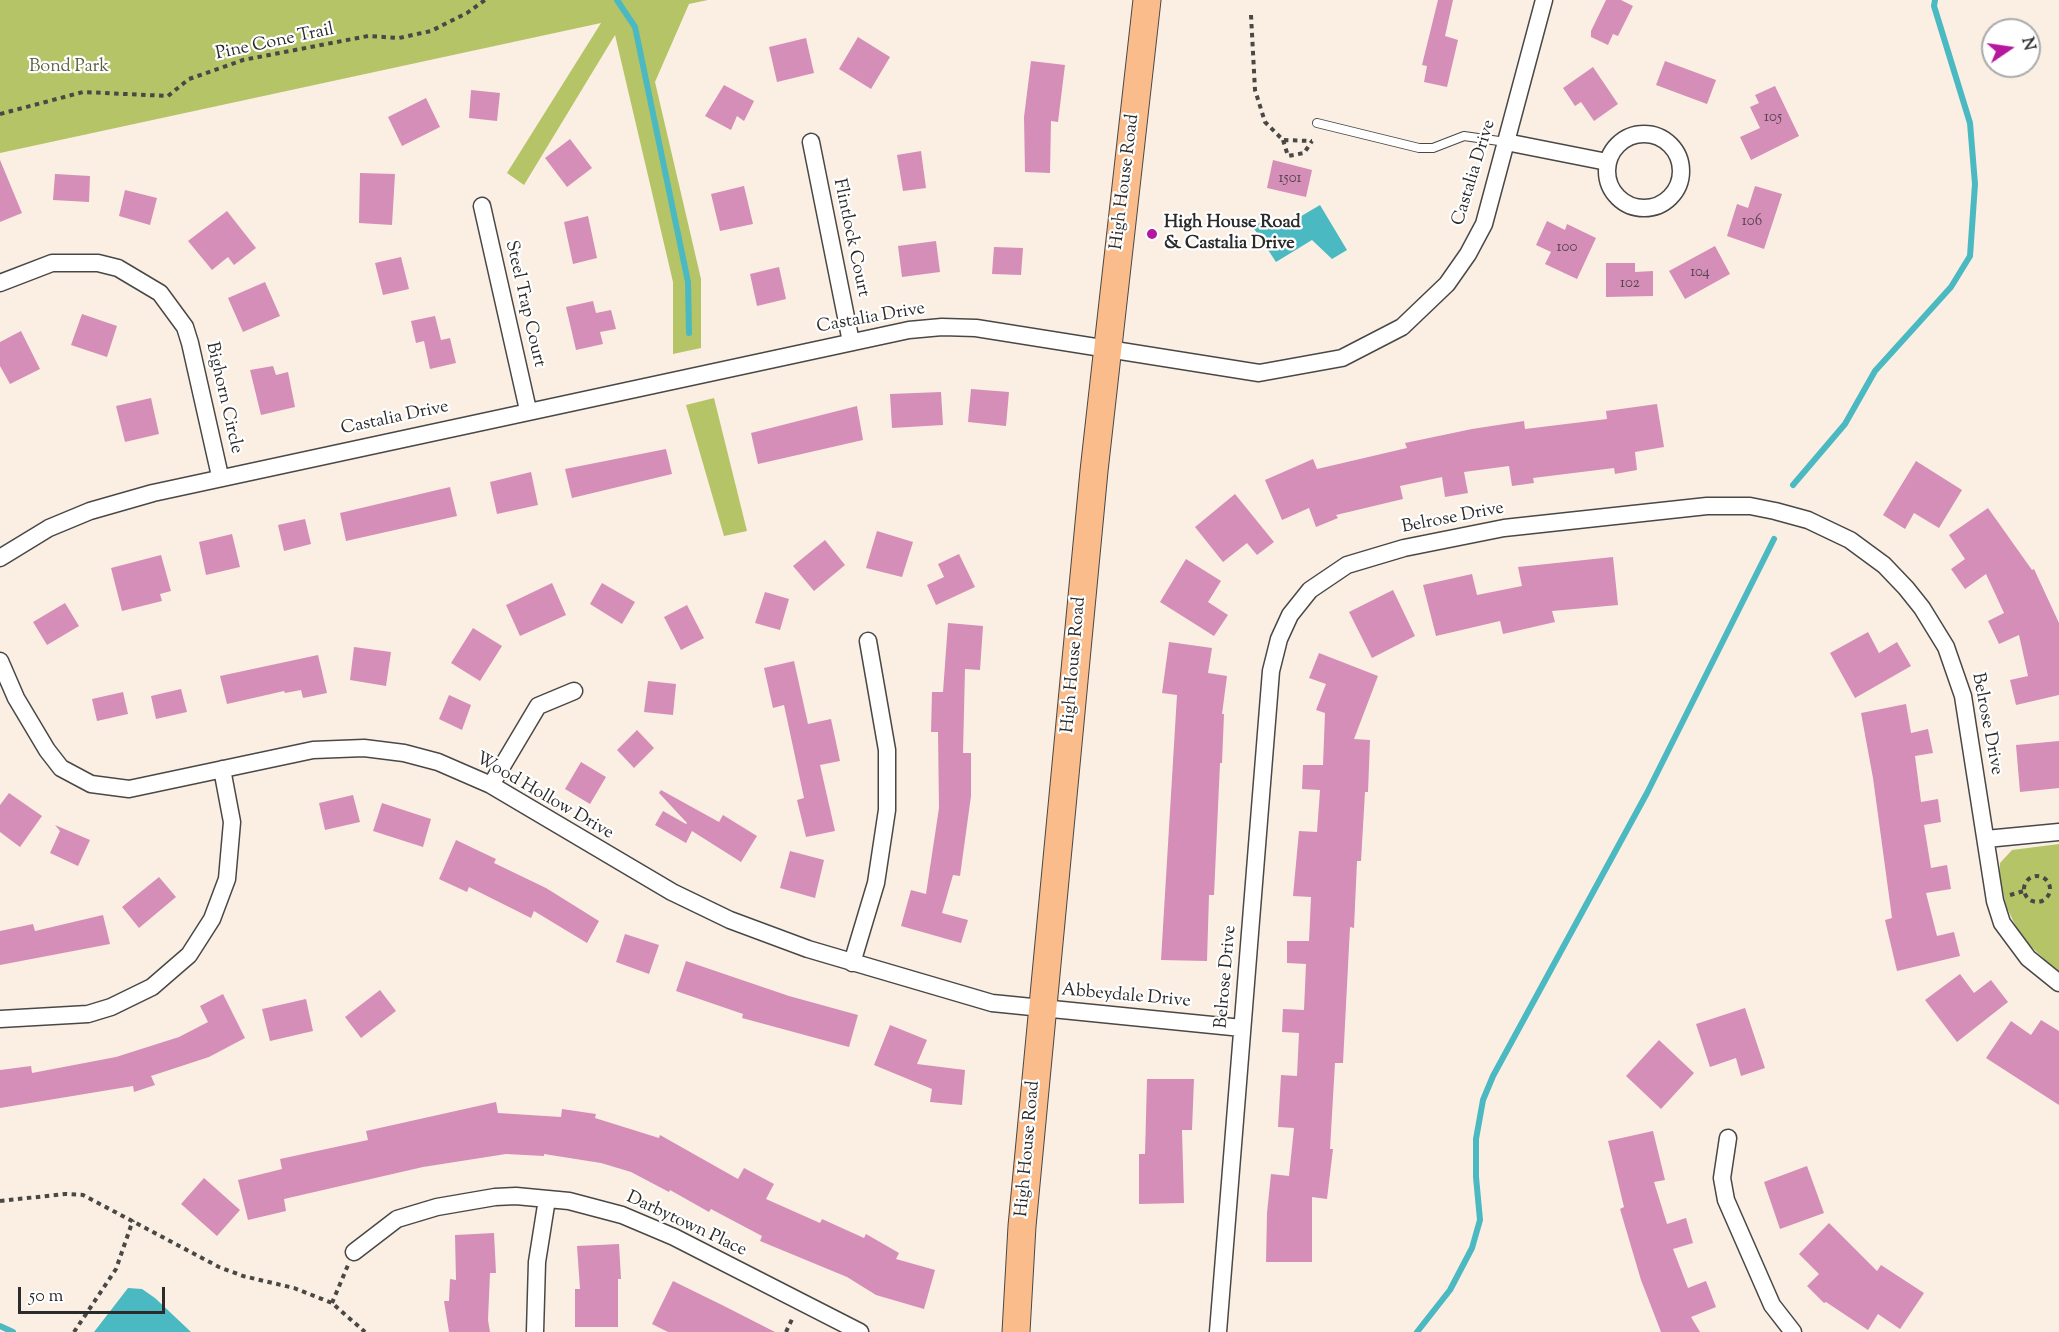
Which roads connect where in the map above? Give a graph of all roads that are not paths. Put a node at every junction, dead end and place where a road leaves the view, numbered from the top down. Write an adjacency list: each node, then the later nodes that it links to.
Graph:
1 (1147, 0): 10 (main road, High House Road)
2 (1544, 0): 5 (street, Castalia Drive)
3 (1317, 123): 5 (lane)
4 (811, 142): 9 (street, Flintlock Court)
5 (1506, 142): 6 (street); 10 (street, Castalia Drive)
6 (1607, 162): 6 (street)
7 (482, 206): 11 (street, Steel Trap Court)
8 (0, 284): 12 (street, Bighorn Circle)
9 (851, 342): 10 (street, Castalia Drive); 11 (street, Castalia Drive)
10 (1107, 349): 23 (main road, High House Road)
11 (528, 410): 12 (street, Castalia Drive)
12 (220, 476): 13 (street, Castalia Drive)
13 (0, 558)
14 (868, 641): 21 (street)
15 (0, 661): 17 (street, Wood Hollow Drive)
16 (574, 691): 18 (street)
17 (222, 769): 18 (street, Wood Hollow Drive); 24 (street)
18 (490, 785): 21 (street, Wood Hollow Drive)
19 (2059, 832): 20 (street)
20 (1986, 839): 22 (street, Belrose Drive); 25 (street, Belrose Drive)
21 (852, 963): 23 (street, Wood Hollow Drive)
22 (2059, 983)
23 (1042, 1010): 25 (street, Abbeydale Drive); 31 (main road, High House Road)
24 (0, 1019)
25 (1242, 1028): 32 (street, Belrose Drive)
26 (1728, 1138): 33 (street)
27 (547, 1199): 28 (street, Darbytown Place); 29 (street); 30 (street, Darbytown Place)
28 (354, 1252)
29 (535, 1332)
30 (860, 1332)
31 (1016, 1332)
32 (1218, 1332)
33 (1793, 1332)

